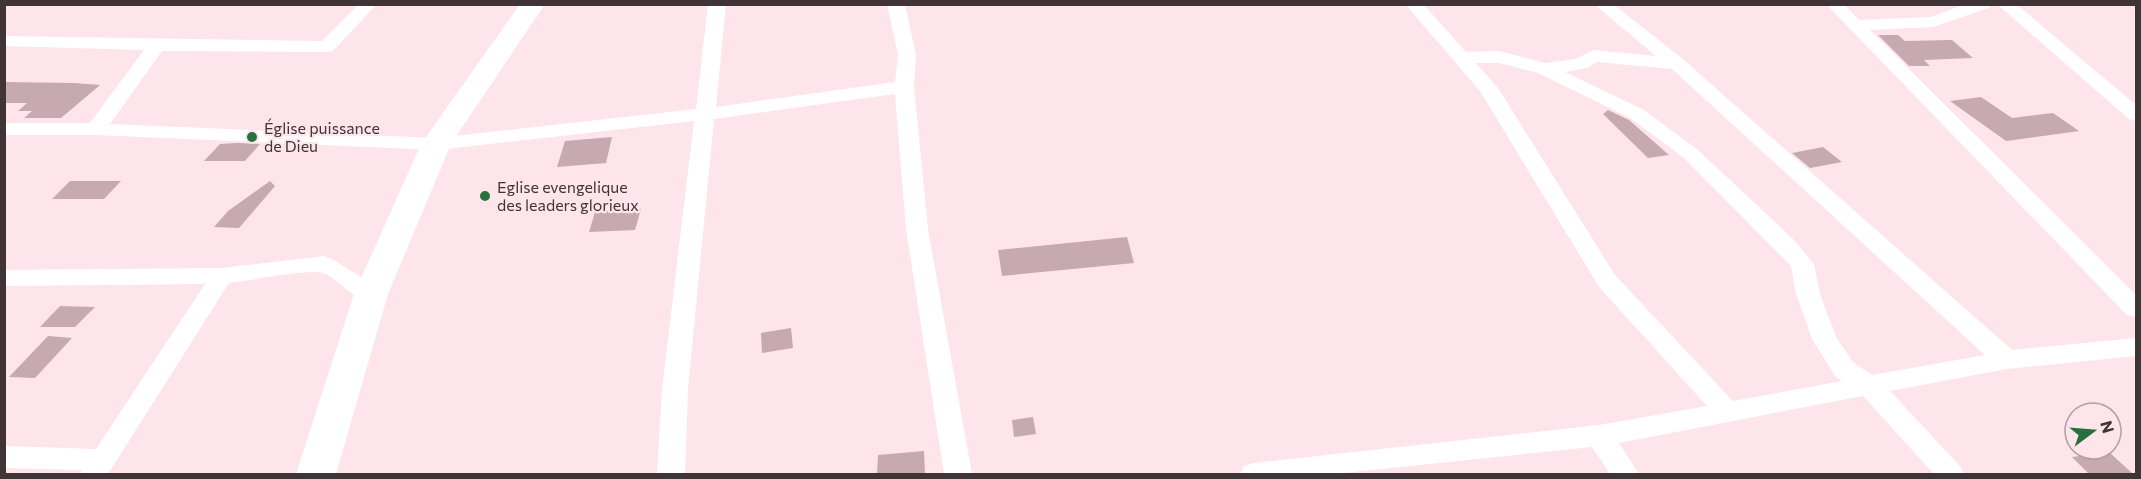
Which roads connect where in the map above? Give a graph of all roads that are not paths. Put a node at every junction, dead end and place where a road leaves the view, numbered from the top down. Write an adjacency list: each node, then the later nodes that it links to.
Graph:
1 (369, 4): 12 (street)
2 (533, 4): 21 (street)
3 (717, 4): 17 (street)
4 (896, 4): 16 (street)
5 (1413, 4): 13 (street)
6 (1602, 4): 14 (street)
7 (1833, 4): 10 (street)
8 (1983, 4): 10 (street)
9 (2006, 4): 18 (street)
10 (1855, 25): 25 (street)
11 (4, 41): 12 (street)
12 (157, 45): 20 (street)
13 (1461, 58): 15 (street); 29 (street)
14 (1677, 64): 15 (street); 27 (street)
15 (1545, 69): 28 (street)
16 (904, 87): 17 (street); 36 (street)
17 (705, 114): 21 (street); 35 (street)
18 (2136, 115)
19 (4, 129): 20 (street)
20 (96, 129): 21 (street)
21 (436, 144): 24 (street)
22 (222, 276): 23 (street); 24 (street); 32 (street)
23 (4, 278)
24 (371, 294): 34 (street)
25 (2136, 309)
26 (2136, 347): 27 (street)
27 (2007, 360): 28 (street)
28 (1870, 387): 29 (street); 39 (street)
29 (1727, 411): 30 (street)
30 (1599, 436): 33 (street); 38 (street)
31 (4, 457): 32 (street)
32 (98, 467)
33 (1345, 468): 37 (street)
34 (316, 474)
35 (671, 474)
36 (958, 474)
37 (1254, 474)
38 (1625, 474)
39 (1950, 474)

